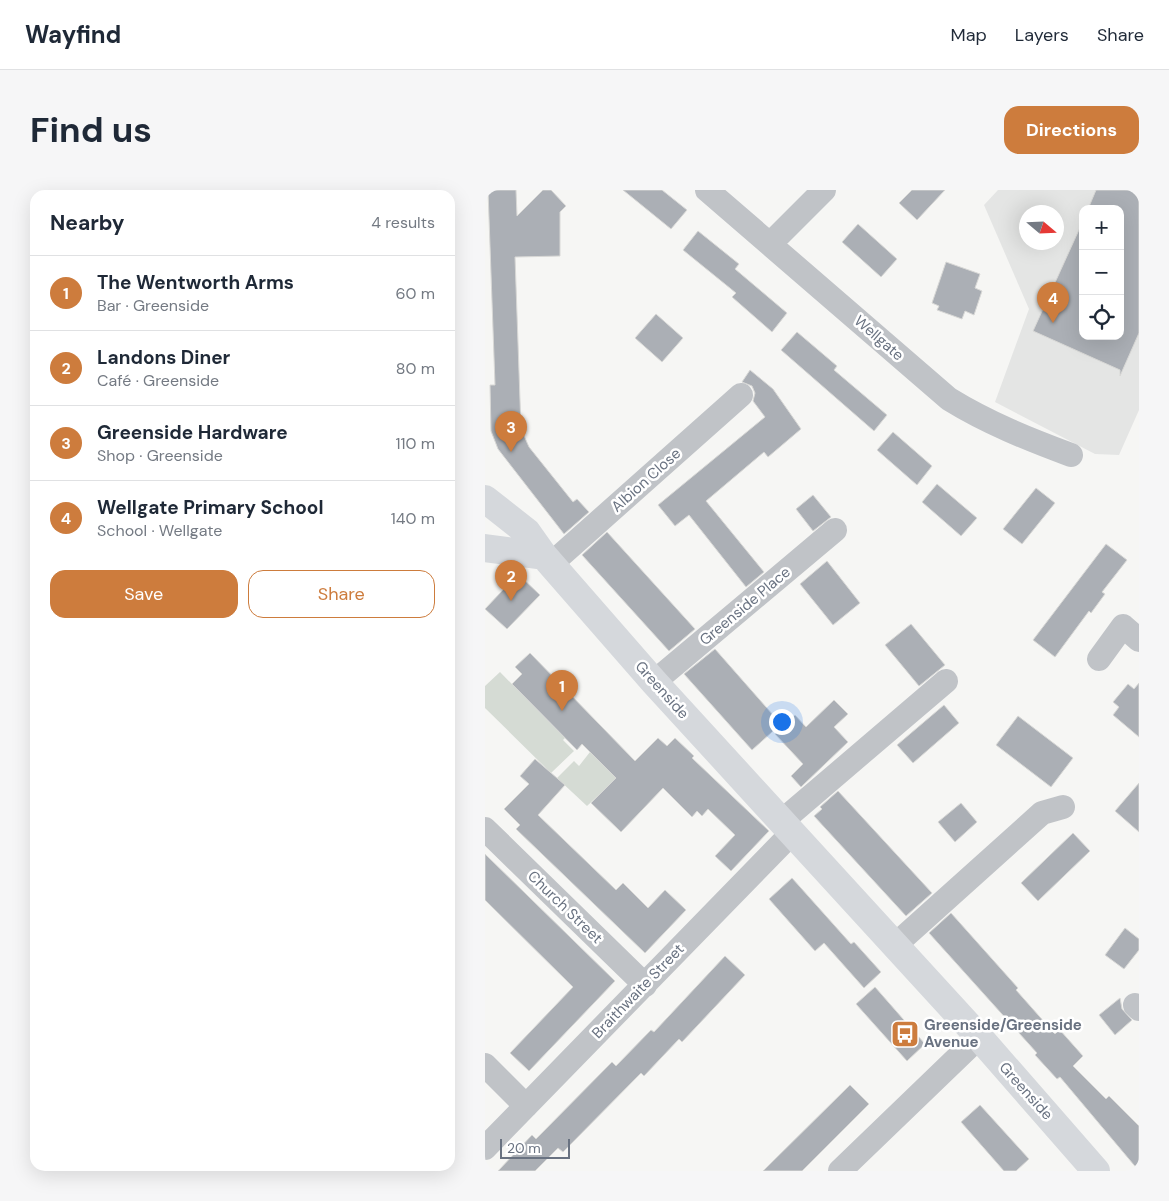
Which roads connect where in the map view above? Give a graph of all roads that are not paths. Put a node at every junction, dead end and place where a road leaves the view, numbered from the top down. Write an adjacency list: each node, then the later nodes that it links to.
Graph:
1 (707, 190): 3 (street, Wellgate)
2 (824, 190): 3 (street)
3 (771, 243): 5 (street, Wellgate)
4 (741, 395): 9 (street, Albion Close)
5 (1071, 455)
6 (485, 499): 9 (main road, Greenside)
7 (835, 530): 13 (street, Greenside Place)
8 (485, 548): 9 (main road)
9 (548, 560): 13 (main road, Greenside)
10 (1139, 640): 11 (street)
11 (1099, 659)
12 (946, 681): 15 (street)
13 (653, 682): 15 (main road, Greenside)
14 (1063, 807): 17 (street)
15 (787, 827): 17 (main road, Greenside); 18 (street, Braithwaite Street)
16 (485, 829): 18 (street, Church Street)
17 (893, 946): 19 (main road, Greenside)
18 (645, 984): 21 (street, Braithwaite Street)
19 (979, 1037): 23 (street); 24 (main road, Greenside)
20 (485, 1065): 21 (street)
21 (526, 1106): 22 (street, Braithwaite Street)
22 (485, 1148)
23 (840, 1171)
24 (1096, 1171)

